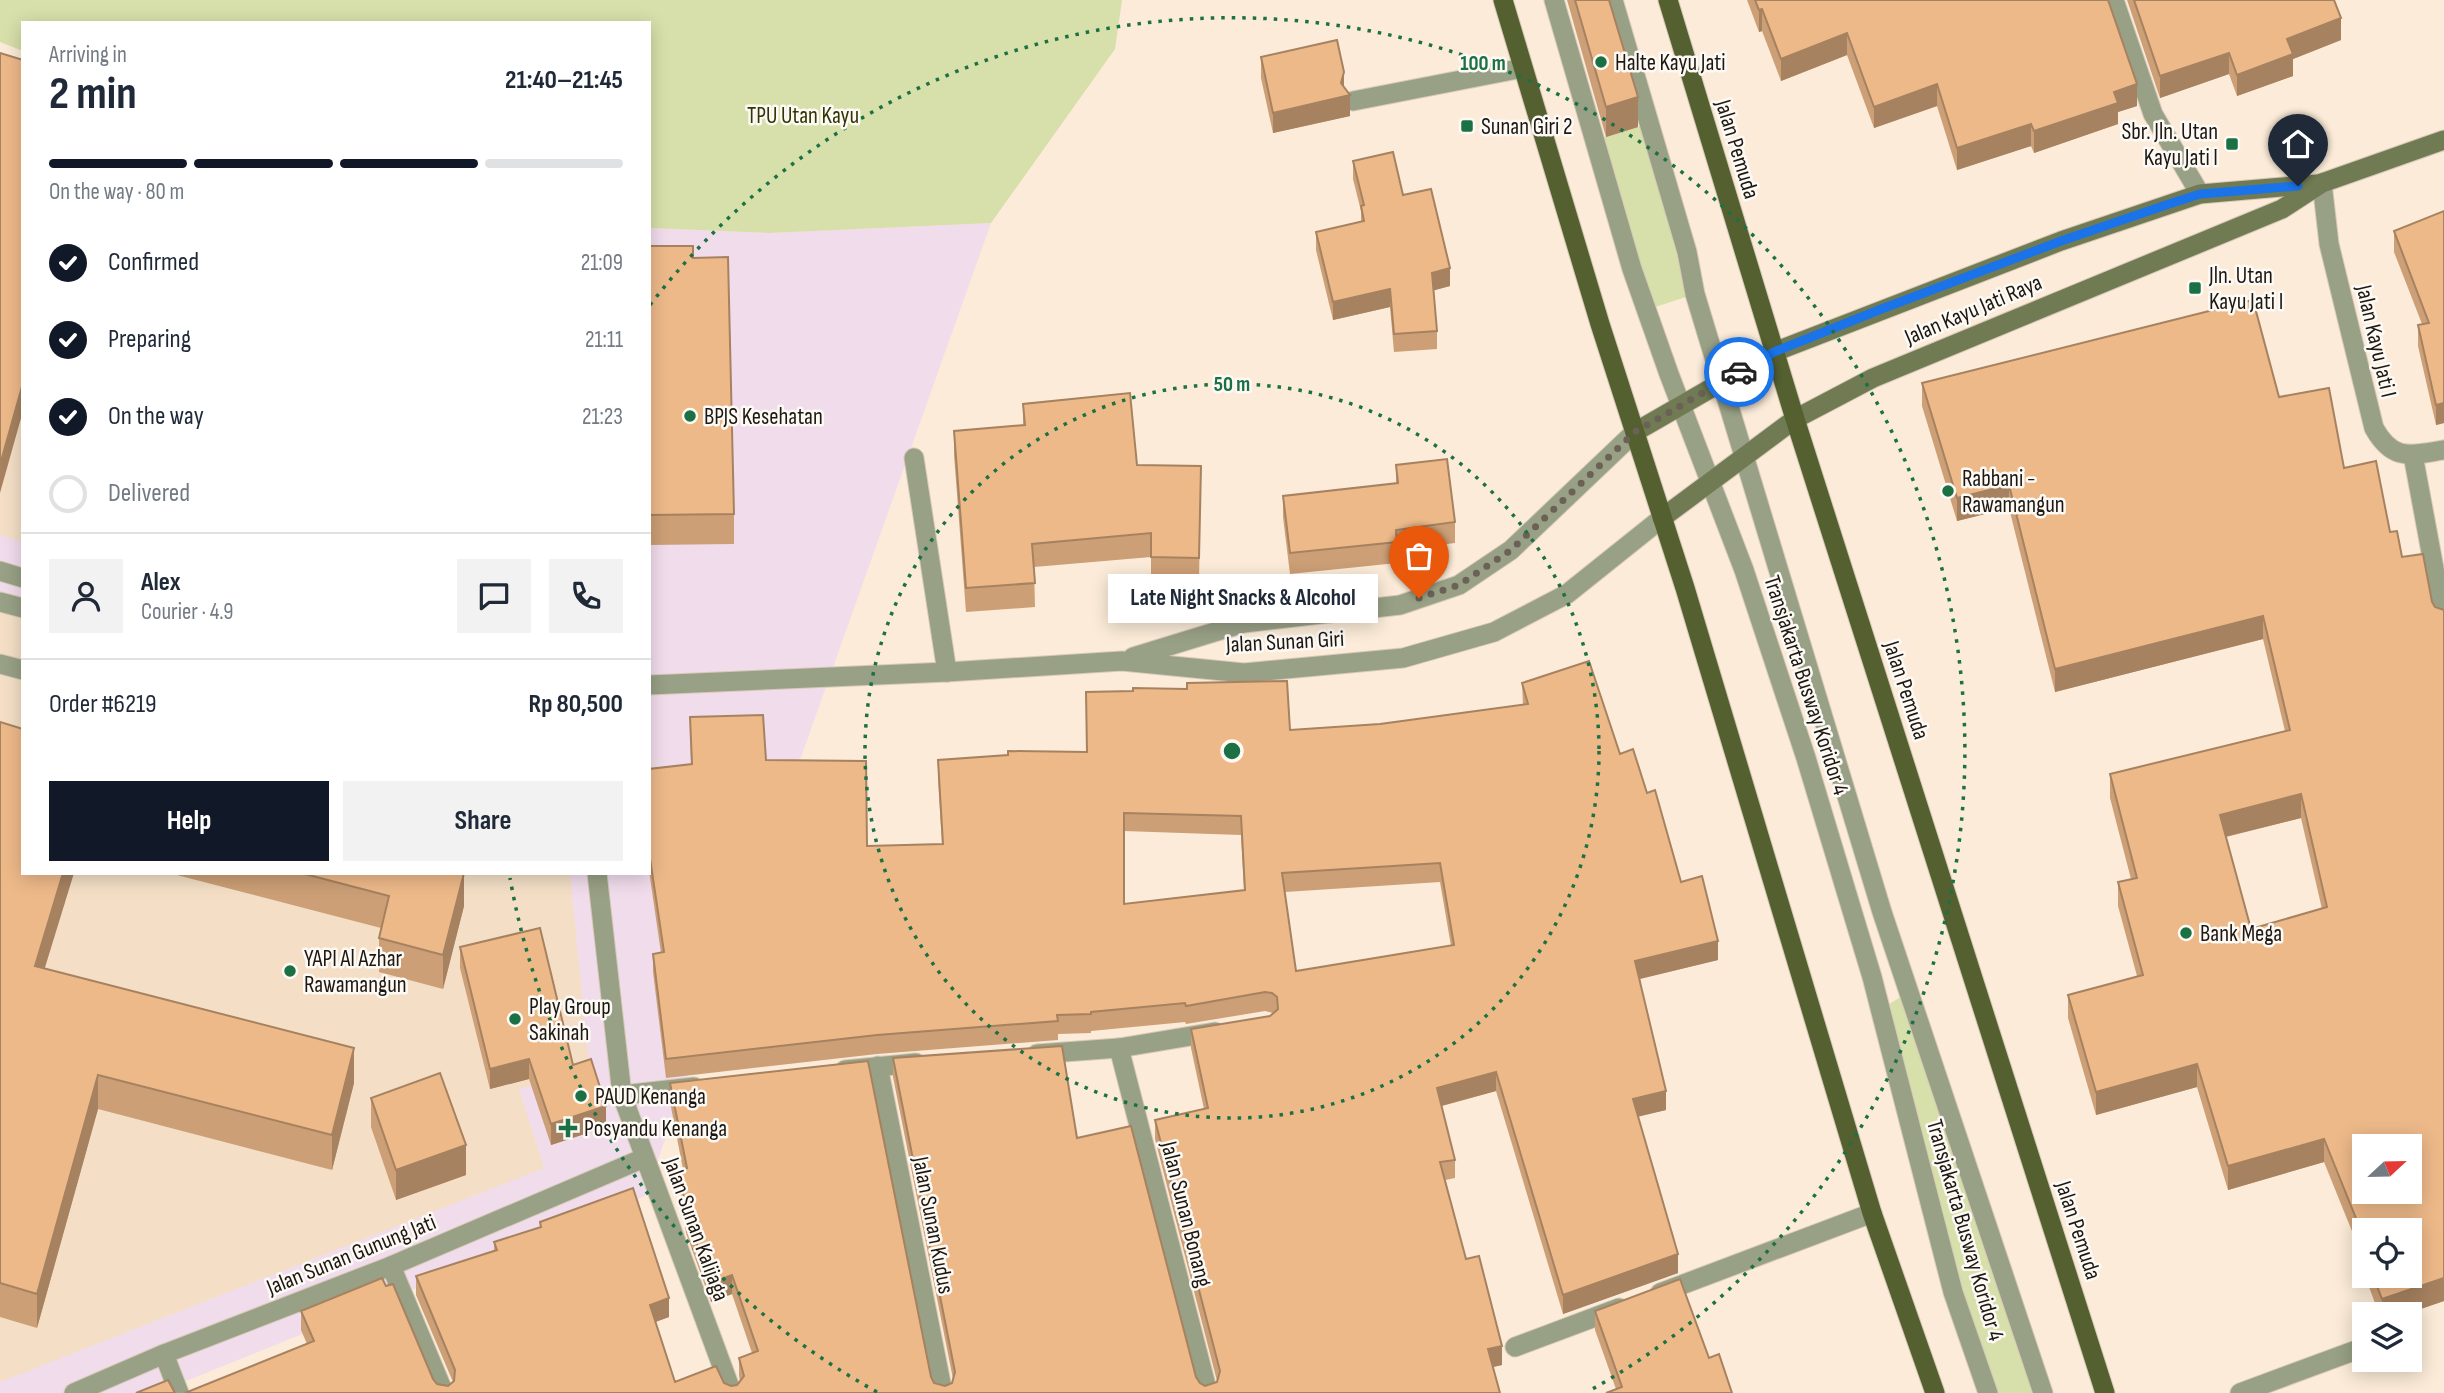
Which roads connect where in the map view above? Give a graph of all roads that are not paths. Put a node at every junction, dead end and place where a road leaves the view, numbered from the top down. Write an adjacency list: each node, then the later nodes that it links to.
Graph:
1 (1503, 0): 6 (main road)
2 (1554, 0): 13 (street, Transjakarta Busway Koridor 4)
3 (1613, 0): 12 (street, Transjakarta Busway Koridor 4)
4 (1668, 0): 11 (main road, Jalan Pemuda)
5 (2114, 0): 10 (street)
6 (1523, 68): 7 (street); 15 (main road)
7 (1353, 102)
8 (2444, 141): 9 (main road, Jalan Kayu Jati Raya)
9 (2322, 184): 10 (main road, Jalan Kayu Jati Raya); 14 (main road, Jalan Kayu Jati Raya); 18 (street, Jalan Kayu Jati I)
10 (2200, 194): 11 (main road, Jalan Kayu Jati Raya)
11 (1774, 352): 12 (main road, Jalan Kayu Jati Raya); 14 (main road, Jalan Pemuda)
12 (1722, 382): 13 (main road, Jalan Kayu Jati Raya); 17 (street, Transjakarta Busway Koridor 4)
13 (1680, 404): 15 (main road, Jalan Kayu Jati Raya); 20 (street, Transjakarta Busway Koridor 4)
14 (1795, 419): 17 (main road, Jalan Kayu Jati Raya); 56 (main road, Jalan Pemuda)
15 (1635, 432): 21 (main road); 27 (street, Jalan Sunan Giri)
16 (2444, 450): 18 (street)
17 (1745, 455): 20 (main road, Jalan Kayu Jati Raya); 55 (street, Transjakarta Busway Koridor 4)
18 (2413, 455): 26 (street)
19 (914, 457): 30 (street)
20 (1711, 481): 21 (main road, Jalan Kayu Jati Raya); 54 (street, Transjakarta Busway Koridor 4)
21 (1662, 517): 27 (street, Jalan Sunan Giri); 42 (main road)
22 (0, 571): 23 (street)
23 (21, 577)
24 (0, 602): 25 (street)
25 (21, 607)
26 (2444, 622)
27 (1122, 661): 30 (street, Jalan Sunan Giri)
28 (0, 664): 29 (street)
29 (21, 669)
30 (947, 672): 31 (street, Jalan Sunan Giri)
31 (651, 685)
32 (597, 875): 40 (street, Jalan Sunan Kalijaga)
33 (1240, 1027): 34 (street)
34 (1119, 1048): 35 (street); 52 (street, Jalan Sunan Bonang)
35 (1012, 1056)
36 (931, 1062): 37 (street)
37 (878, 1066): 38 (street); 51 (street, Jalan Sunan Kudus)
38 (824, 1073)
39 (716, 1085): 40 (street)
40 (622, 1096): 41 (street, Jalan Sunan Kalijaga)
41 (644, 1158): 43 (street, Jalan Sunan Gunung Jati); 50 (street, Jalan Sunan Kalijaga)
42 (1872, 1213): 44 (street); 53 (main road)
43 (391, 1265): 46 (street, Jalan Sunan Gunung Jati); 49 (street)
44 (1515, 1347)
45 (2352, 1352): 57 (street)
46 (164, 1354): 47 (street, Jalan Sunan Gunung Jati); 48 (street)
47 (74, 1393)
48 (179, 1393)
49 (444, 1393)
50 (732, 1393)
51 (943, 1393)
52 (1208, 1393)
53 (1935, 1393)
54 (1988, 1393)
55 (2043, 1393)
56 (2105, 1393)
57 (2240, 1393)

